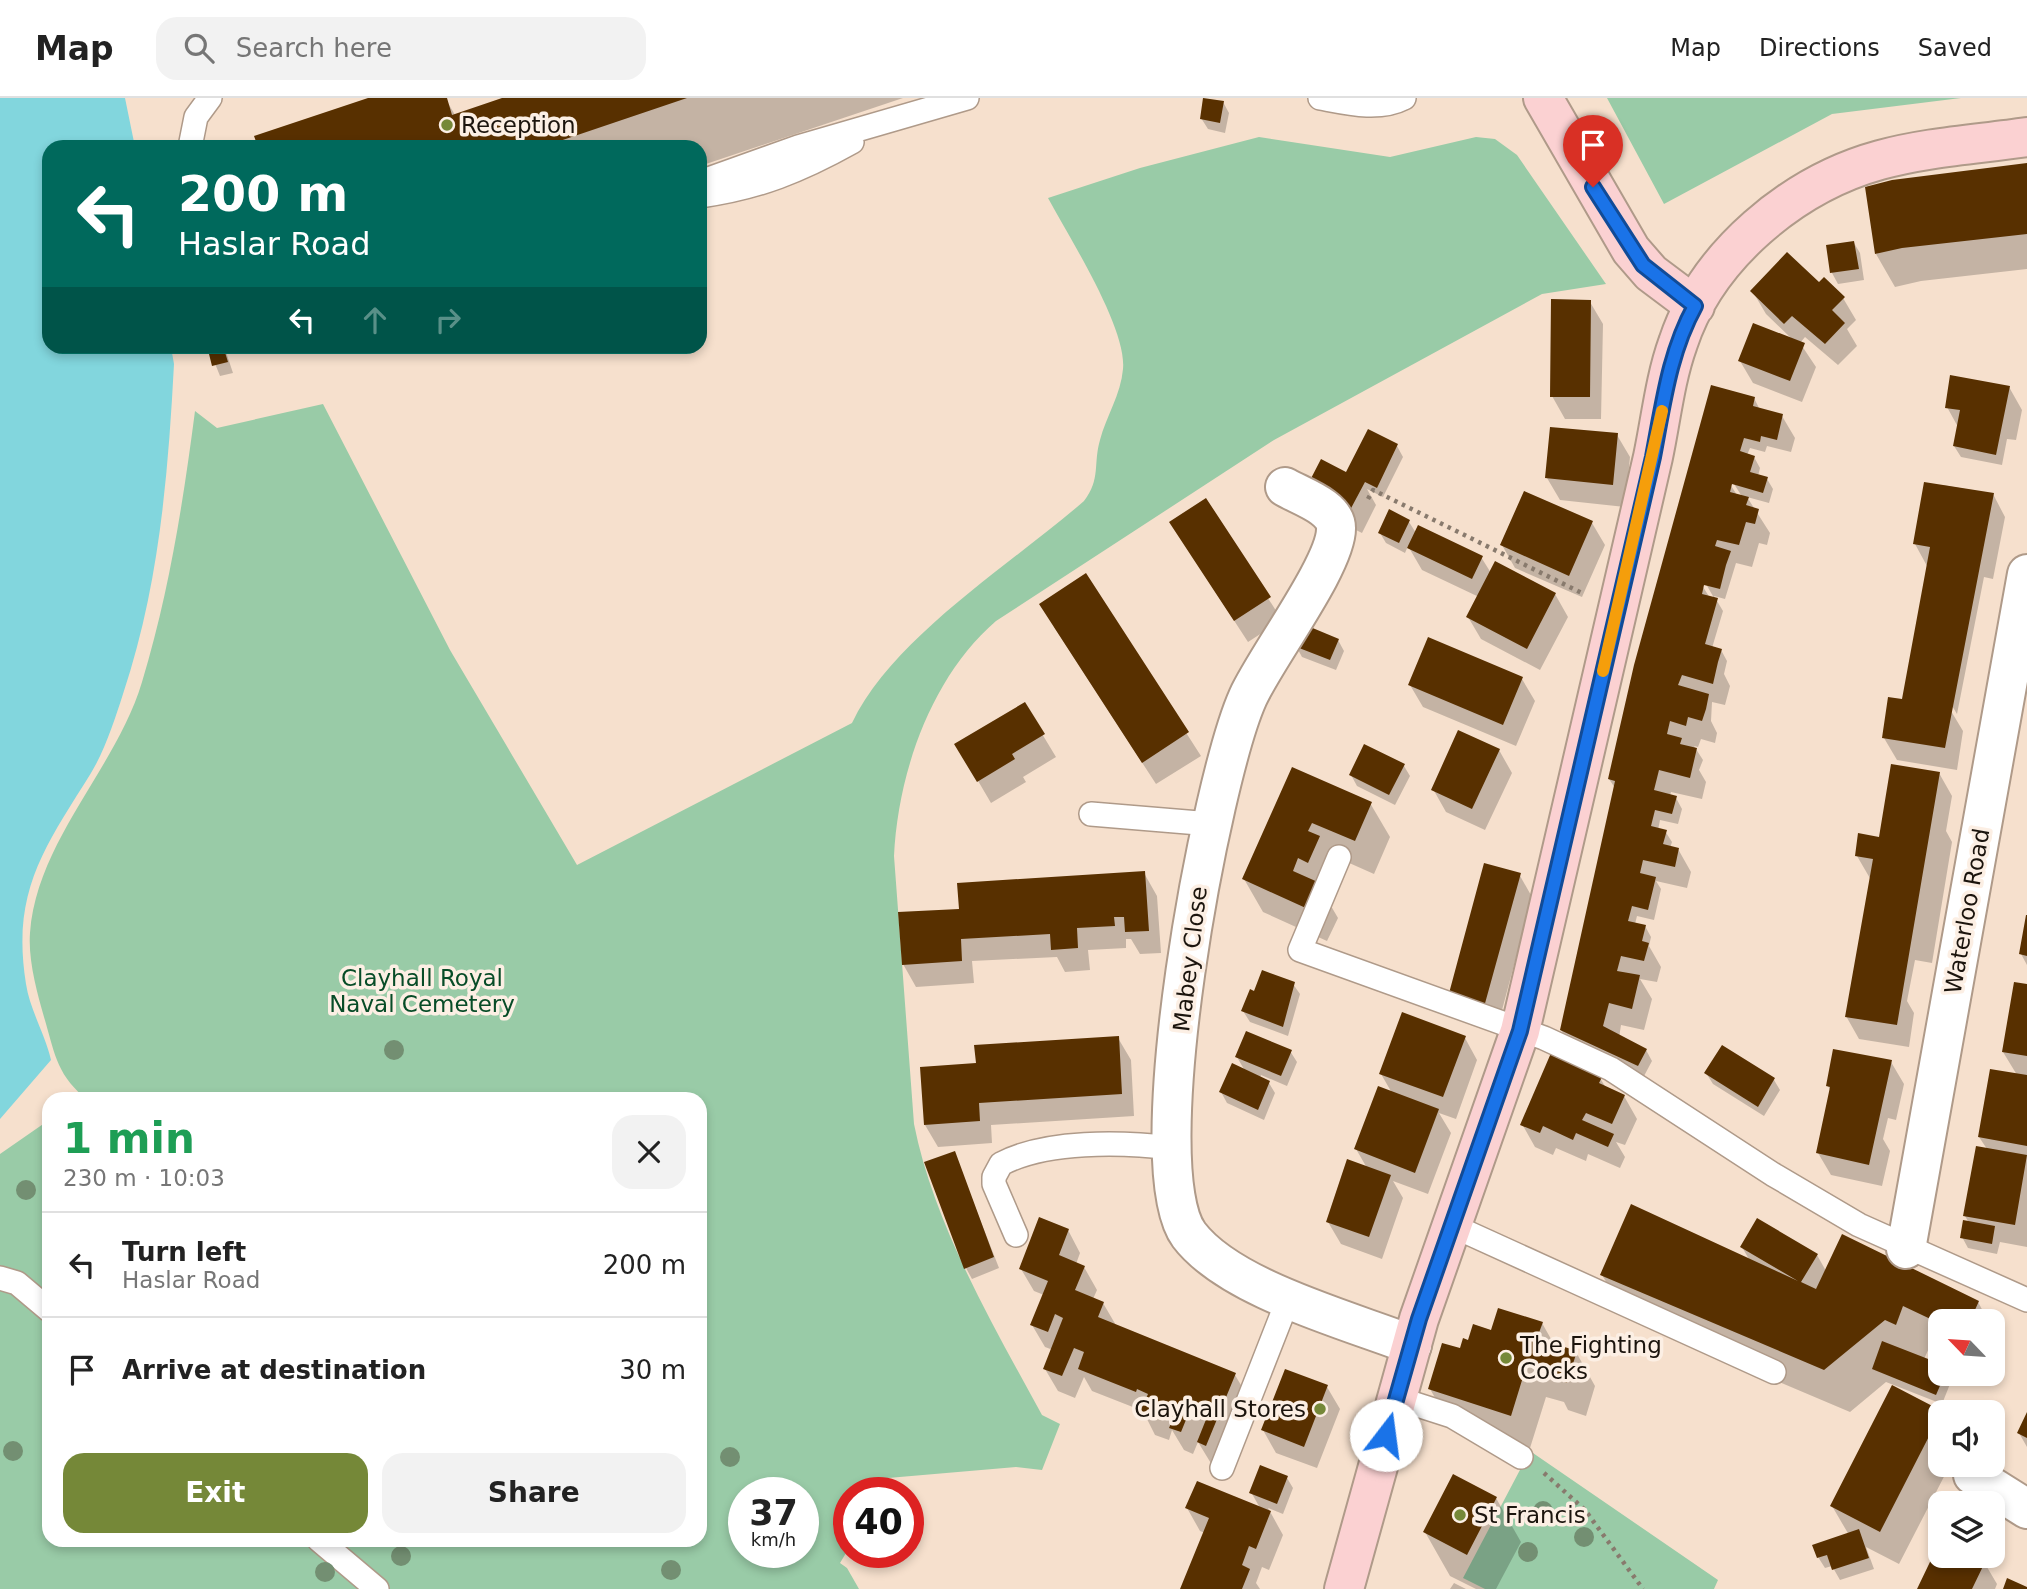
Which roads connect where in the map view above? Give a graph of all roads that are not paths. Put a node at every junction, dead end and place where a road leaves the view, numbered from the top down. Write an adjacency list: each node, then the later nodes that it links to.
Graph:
1 (209, 98): 8 (lane)
2 (967, 98): 6 (lane)
3 (1320, 98): 4 (lane)
4 (1404, 98)
5 (1544, 98): 11 (street)
6 (882, 125): 9 (lane); 10 (lane)
7 (2027, 137): 11 (street)
8 (191, 140)
9 (707, 179)
10 (707, 195)
11 (1695, 306): 17 (street)
12 (1284, 487): 15 (street, Mabey Close)
13 (2027, 574): 21 (street, Waterloo Road)
14 (1091, 814): 15 (lane)
15 (1211, 824): 18 (street, Mabey Close)
16 (1339, 857): 17 (lane)
17 (1520, 1031): 19 (street); 21 (lane)
18 (1172, 1148): 20 (lane); 23 (street, Mabey Close)
19 (1453, 1226): 26 (street); 27 (lane)
20 (1016, 1235)
21 (1906, 1249): 24 (lane)
22 (0, 1278): 25 (lane)
23 (1289, 1297): 26 (street, Mabey Close); 30 (lane)
24 (2027, 1300)
25 (42, 1304)
26 (1412, 1345): 28 (street)
27 (1774, 1372)
28 (1396, 1398): 29 (lane); 35 (street)
29 (1521, 1457)
30 (1222, 1468)
31 (1976, 1477): 32 (street)
32 (2027, 1509)
33 (327, 1547): 34 (lane)
34 (377, 1589)
35 (1344, 1589)

